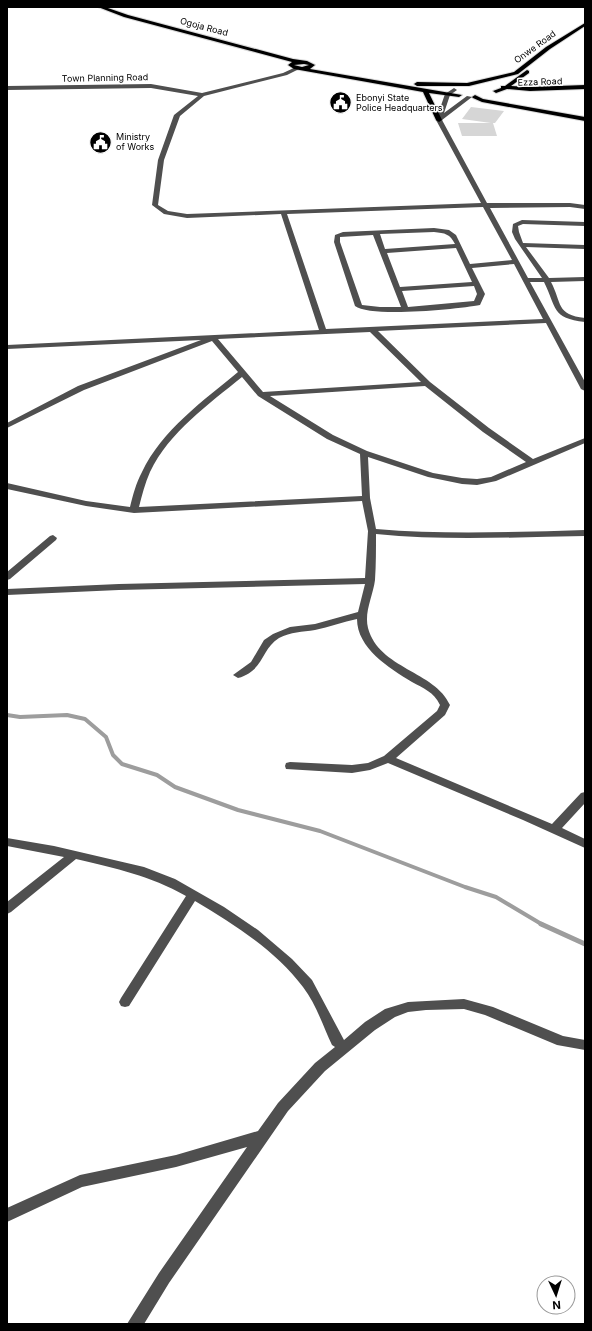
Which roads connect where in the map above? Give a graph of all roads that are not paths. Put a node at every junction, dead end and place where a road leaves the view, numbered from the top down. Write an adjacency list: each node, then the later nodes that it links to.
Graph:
1 (100, 7): 8 (main road, Ogoja Road)
2 (93, 8): 10 (main road, Ogoja Road)
3 (585, 24): 6 (main road, Onwe Road)
4 (585, 29): 5 (main road, Onwe Road)
5 (563, 46)
6 (548, 48): 7 (main road); 15 (main road, Onwe Road)
7 (557, 50)
8 (305, 62): 9 (main road, Ogoja Road); 10 (main road)
9 (312, 64): 11 (main road); 15 (main road)
10 (291, 65): 11 (main road, Ogoja Road); 13 (street)
11 (301, 68): 13 (street); 23 (main road)
12 (532, 69): 14 (main road, Onwe Road)
13 (266, 78): 26 (street)
14 (513, 82): 19 (main road, Onwe Road); 20 (main road)
15 (467, 84): 16 (main road); 21 (main road)
16 (485, 85): 19 (main road); 24 (main road)
17 (585, 87): 20 (main road, Ezza Road)
18 (7, 88): 26 (street, Town Planning Road)
19 (505, 88): 20 (main road, Ezza Road); 24 (main road, Onwe Road)
20 (548, 88)
21 (454, 90): 25 (street); 27 (main road)
22 (585, 90): 24 (main road, Ezza Road)
23 (425, 91): 25 (main road); 31 (main road)
24 (495, 92): 28 (main road); 29 (main road)
25 (448, 94): 27 (main road); 31 (street)
26 (202, 95): 34 (street)
27 (459, 95): 28 (main road)
28 (472, 97): 30 (main road); 31 (street)
29 (585, 116)
30 (585, 119)
31 (439, 120): 32 (street)
32 (487, 206): 33 (street); 34 (street); 41 (street)
33 (585, 207)
34 (284, 214): 52 (street)
35 (585, 224): 37 (street)
36 (376, 233): 38 (street); 40 (street); 48 (street)
37 (522, 245): 39 (street); 45 (street)
38 (459, 246): 40 (street); 42 (street)
39 (585, 247)
40 (383, 251): 47 (street)
41 (517, 262): 42 (street); 44 (street)
42 (468, 266): 46 (street)
43 (585, 279): 45 (street)
44 (527, 280): 45 (street); 50 (street)
45 (547, 280): 49 (street)
46 (476, 284): 47 (street); 48 (street)
47 (397, 289): 48 (street)
48 (405, 308)
49 (585, 320)
50 (548, 321): 51 (street); 57 (street)
51 (371, 329): 52 (street); 56 (street)
52 (324, 331): 53 (street)
53 (213, 338): 54 (street); 55 (street); 59 (street)
54 (7, 347)
55 (243, 372): 58 (street); 65 (street)
56 (427, 384): 58 (street); 62 (street)
57 (585, 389)
58 (261, 394): 61 (street)
59 (7, 426)
60 (585, 440): 62 (street)
61 (364, 453): 62 (street); 64 (street)
62 (534, 463)
63 (7, 486): 65 (street)
64 (366, 498): 65 (street); 66 (street)
65 (134, 510)
66 (372, 531): 67 (street); 70 (street)
67 (585, 532)
68 (53, 538): 69 (street)
69 (7, 577)
70 (370, 581): 71 (street); 72 (street)
71 (7, 592)
72 (363, 614): 73 (street); 74 (street)
73 (238, 675)
74 (388, 759): 75 (street); 77 (street)
75 (290, 766)
76 (585, 796): 77 (street)
77 (554, 829): 79 (street)
78 (7, 842): 80 (street)
79 (585, 844)
80 (74, 855): 81 (street); 82 (street)
81 (193, 895): 83 (street); 85 (street)
82 (7, 909)
83 (124, 1002)
84 (585, 1045): 85 (street)
85 (344, 1047): 86 (street)
86 (262, 1136): 87 (street); 88 (street)
87 (7, 1215)
88 (135, 1324)

